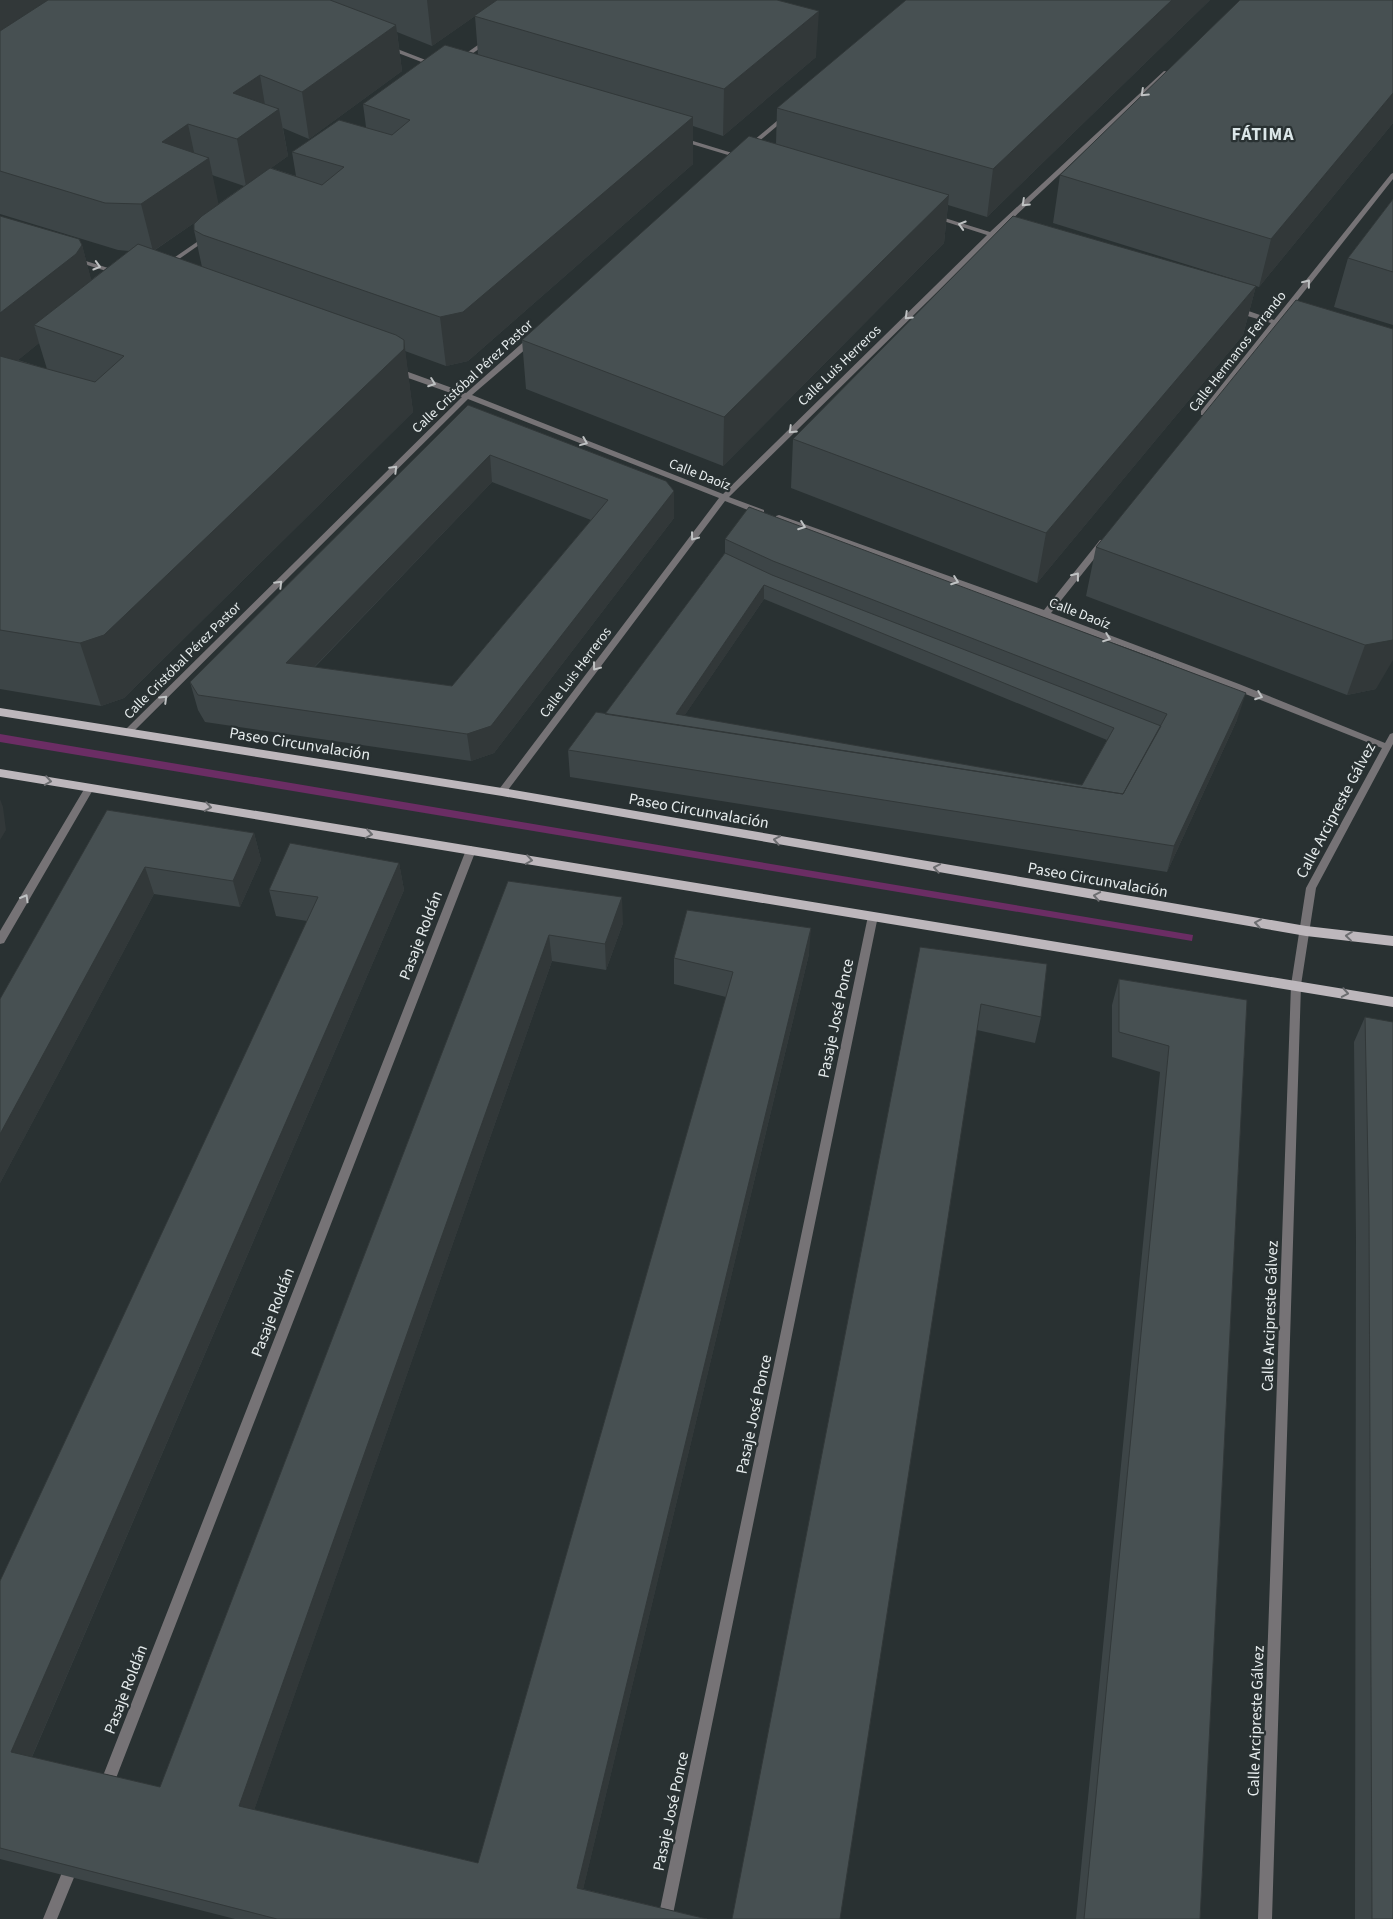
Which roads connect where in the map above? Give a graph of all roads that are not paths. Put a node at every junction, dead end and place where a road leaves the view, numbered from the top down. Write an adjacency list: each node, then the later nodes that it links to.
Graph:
1 (494, 35): 3 (street)
2 (384, 46): 4 (street)
3 (455, 64)
4 (438, 67)
5 (1172, 67): 14 (street, Calle Luis Herreros, one-way to 14)
6 (790, 112): 8 (street)
7 (672, 137): 8 (street)
8 (738, 156): 9 (street); 10 (street)
9 (747, 159)
10 (732, 162)
11 (1393, 175): 20 (street, Calle Hermanos Ferrando, one-way to 11)
12 (926, 214): 14 (street, one-way to 12)
13 (219, 229): 17 (street)
14 (992, 234): 15 (street); 26 (street, Calle Luis Herreros, one-way to 26)
15 (1010, 240)
16 (64, 257): 18 (street, one-way to 18)
17 (162, 269)
18 (128, 275)
19 (1228, 308): 20 (street)
20 (1276, 323): 21 (street); 25 (street, Calle Hermanos Ferrando)
21 (1303, 331)
22 (535, 336): 24 (street, Calle Cristóbal Pérez Pastor)
23 (387, 367): 24 (street, Calle Daoíz, one-way to 24)
24 (467, 396): 26 (street, Calle Daoíz, one-way to 26); 30 (street, Calle Cristóbal Pérez Pastor, one-way to 24)
25 (1197, 422)
26 (723, 498): 28 (street, Calle Daoíz, one-way to 28); 35 (street, Calle Luis Herreros, one-way to 35)
27 (1106, 538): 28 (street, one-way to 27)
28 (1046, 614): 32 (street, Calle Daoíz, one-way to 32)
29 (0, 712): 30 (main road, Paseo Circunvalación)
30 (128, 732): 35 (main road, Paseo Circunvalación)
31 (1393, 736): 32 (street, Calle Arcipreste Gálvez)
32 (1386, 746): 38 (street, Calle Arcipreste Gálvez)
33 (0, 773): 34 (main road, one-way to 34)
34 (89, 788): 36 (main road, one-way to 36); 39 (street, one-way to 34)
35 (502, 792): 38 (main road, Paseo Circunvalación, one-way to 35)
36 (471, 850): 37 (main road, one-way to 37); 43 (street, Pasaje Roldán)
37 (873, 916): 41 (main road); 46 (street, Pasaje José Ponce)
38 (1306, 931): 40 (main road, Paseo Circunvalación, one-way to 38); 41 (street, Calle Arcipreste Gálvez)
39 (0, 940)
40 (1393, 941)
41 (1296, 985): 42 (main road, one-way to 42); 47 (street, Calle Arcipreste Gálvez)
42 (1393, 1002)
43 (105, 1787)
44 (68, 1875): 45 (street)
45 (50, 1919)
46 (664, 1919)
47 (1265, 1919)

